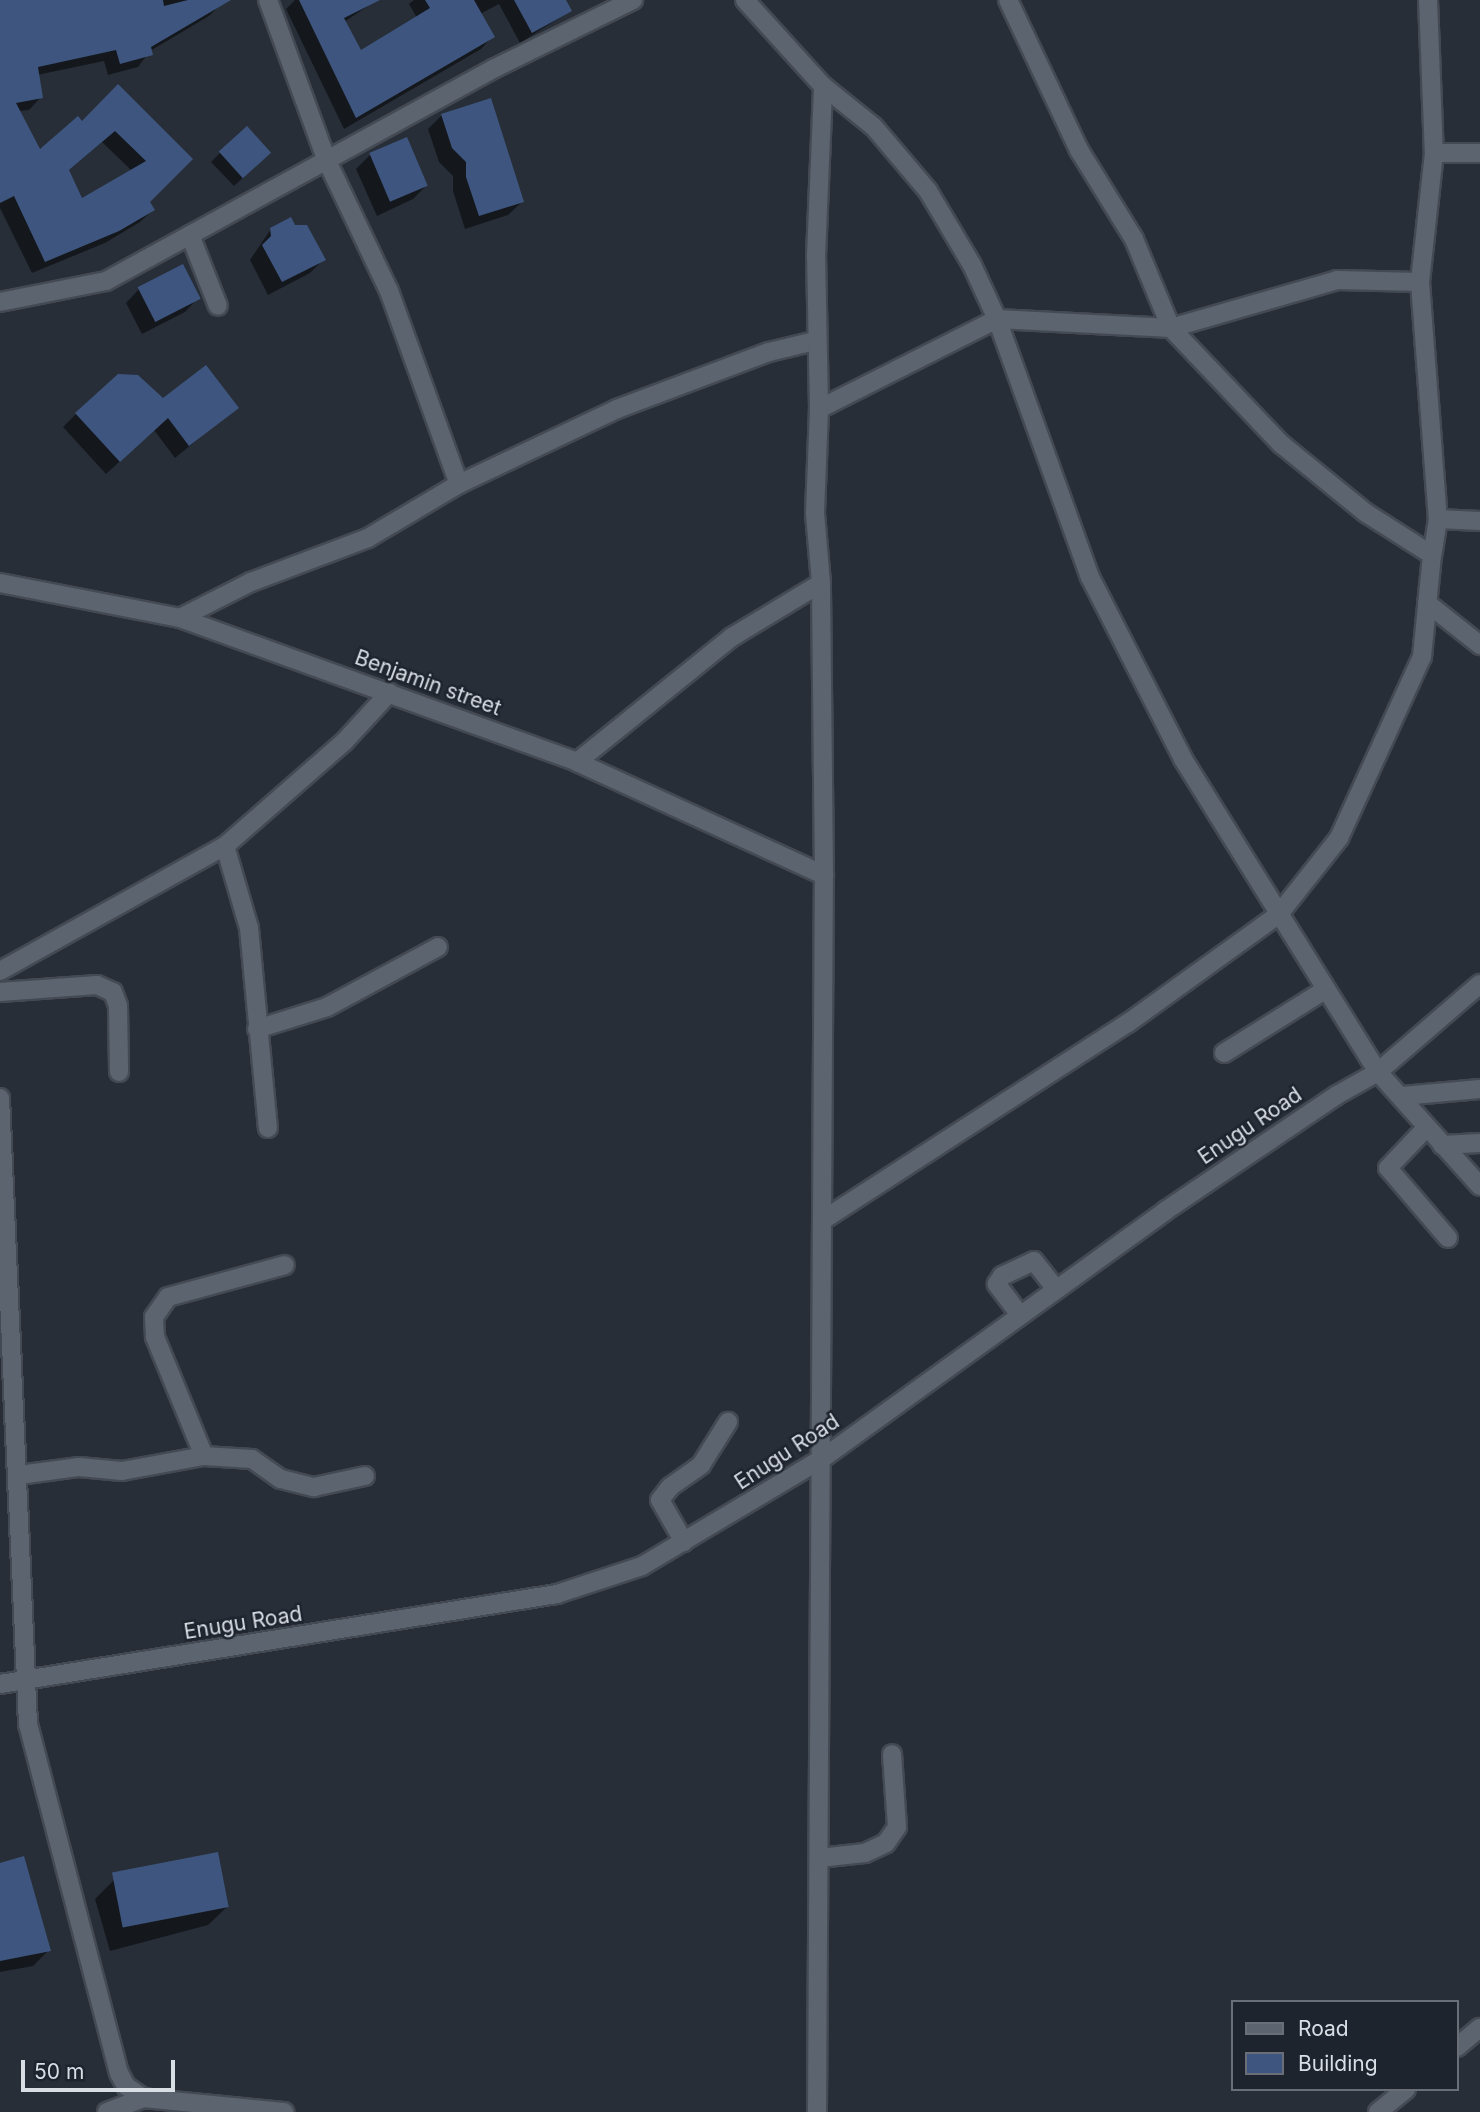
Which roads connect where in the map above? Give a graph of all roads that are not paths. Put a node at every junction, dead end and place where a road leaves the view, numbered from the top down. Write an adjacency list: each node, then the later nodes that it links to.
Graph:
1 (268, 0): 9 (street)
2 (633, 0): 9 (street)
3 (745, 0): 6 (street)
4 (1008, 0): 15 (street)
5 (1429, 0): 7 (street)
6 (823, 86): 14 (street); 16 (street)
7 (1434, 153): 8 (street); 11 (street)
8 (1480, 153)
9 (327, 161): 10 (street); 18 (street)
10 (190, 235): 12 (street); 13 (street)
11 (1420, 282): 15 (street); 19 (street)
12 (0, 302)
13 (218, 306)
14 (997, 319): 15 (street); 17 (street); 31 (street)
15 (1171, 328): 21 (street)
16 (816, 341): 17 (street); 18 (street)
17 (820, 409): 23 (street)
18 (459, 484): 25 (street)
19 (1438, 519): 20 (street); 21 (street)
20 (1480, 521)
21 (1432, 555): 24 (street)
22 (0, 583): 25 (street, Benjamin street)
23 (821, 583): 28 (street); 30 (street)
24 (1427, 603): 26 (street); 31 (street)
25 (180, 618): 27 (street, Benjamin street)
26 (1480, 645)
27 (389, 692): 28 (street, Benjamin street); 29 (street)
28 (577, 762): 30 (street, Benjamin street)
29 (225, 846): 33 (street); 37 (street)
30 (824, 875): 50 (street)
31 (1279, 914): 35 (street); 50 (street)
32 (438, 947): 37 (street)
33 (0, 971)
34 (1480, 984): 40 (street, Enugu Road)
35 (1325, 989): 38 (street); 40 (street)
36 (0, 992): 39 (street)
37 (257, 1029): 44 (street)
38 (1224, 1053)
39 (120, 1072)
40 (1378, 1072): 42 (street); 54 (street, Enugu Road)
41 (1480, 1089): 42 (street)
42 (1402, 1096): 45 (street)
43 (0, 1098): 48 (street)
44 (268, 1128)
45 (1426, 1128): 47 (street); 51 (street)
46 (1480, 1143): 47 (street)
47 (1442, 1145): 49 (street)
48 (1, 1147): 52 (street)
49 (1480, 1186)
50 (823, 1220): 59 (street)
51 (1448, 1238)
52 (4, 1261): 56 (street)
53 (285, 1265): 58 (street)
54 (1056, 1289): 55 (street, Enugu Road); 55 (street)
55 (1020, 1315): 59 (street, Enugu Road)
56 (8, 1412): 60 (street)
57 (728, 1422): 62 (street)
58 (204, 1456): 60 (street); 61 (street)
59 (823, 1458): 62 (street, Enugu Road); 66 (street)
60 (19, 1475): 63 (street)
61 (365, 1476)
62 (684, 1542): 63 (street, Enugu Road)
63 (28, 1676): 64 (street, Enugu Road); 70 (street)
64 (0, 1684)
65 (891, 1754): 66 (street)
66 (819, 1858): 73 (street)
67 (1480, 2028): 68 (street)
68 (1459, 2045)
69 (1404, 2091): 74 (street)
70 (143, 2098): 71 (street); 72 (street)
71 (107, 2112)
72 (284, 2112)
73 (817, 2112)
74 (1378, 2112)

